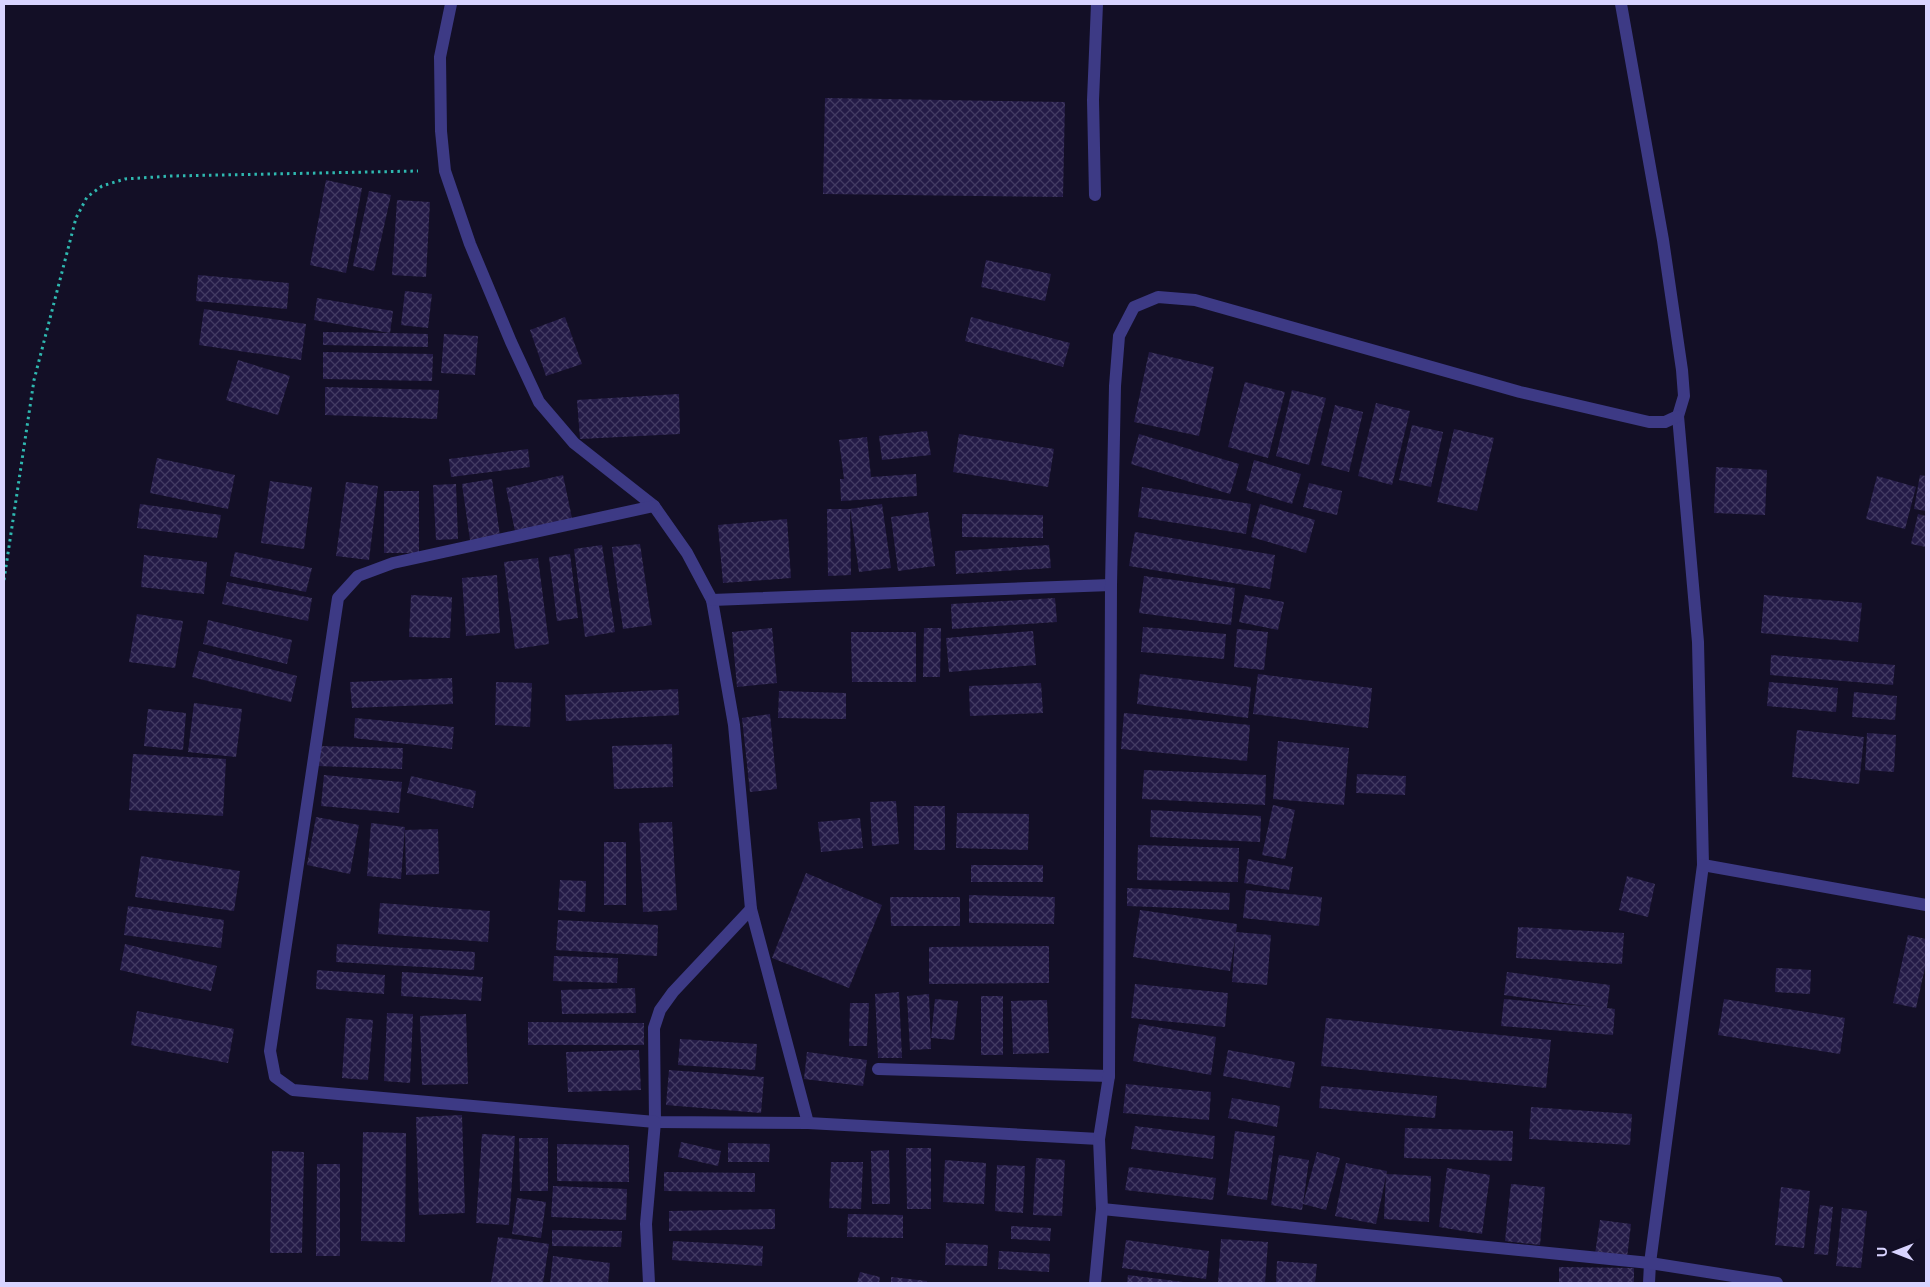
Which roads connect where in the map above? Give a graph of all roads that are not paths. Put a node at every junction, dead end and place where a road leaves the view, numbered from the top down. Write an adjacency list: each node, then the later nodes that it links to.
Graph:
1 (451, 4): 6 (street)
2 (1097, 4): 4 (street)
3 (1621, 4): 5 (street)
4 (1095, 195)
5 (1678, 416): 7 (street); 9 (street)
6 (654, 506): 8 (street); 14 (street)
7 (1111, 585): 8 (street); 13 (street)
8 (712, 600): 11 (street)
9 (1703, 865): 10 (street); 18 (street)
10 (1926, 905)
11 (751, 908): 14 (street); 15 (street)
12 (878, 1069): 13 (street)
13 (1109, 1076): 16 (street)
14 (655, 1122): 15 (street); 19 (street)
15 (808, 1123): 16 (street)
16 (1099, 1139): 17 (street)
17 (1102, 1209): 18 (street); 20 (street)
18 (1650, 1263): 21 (street); 22 (street)
19 (649, 1283)
20 (1095, 1283)
21 (1649, 1283)
22 (1778, 1283)

